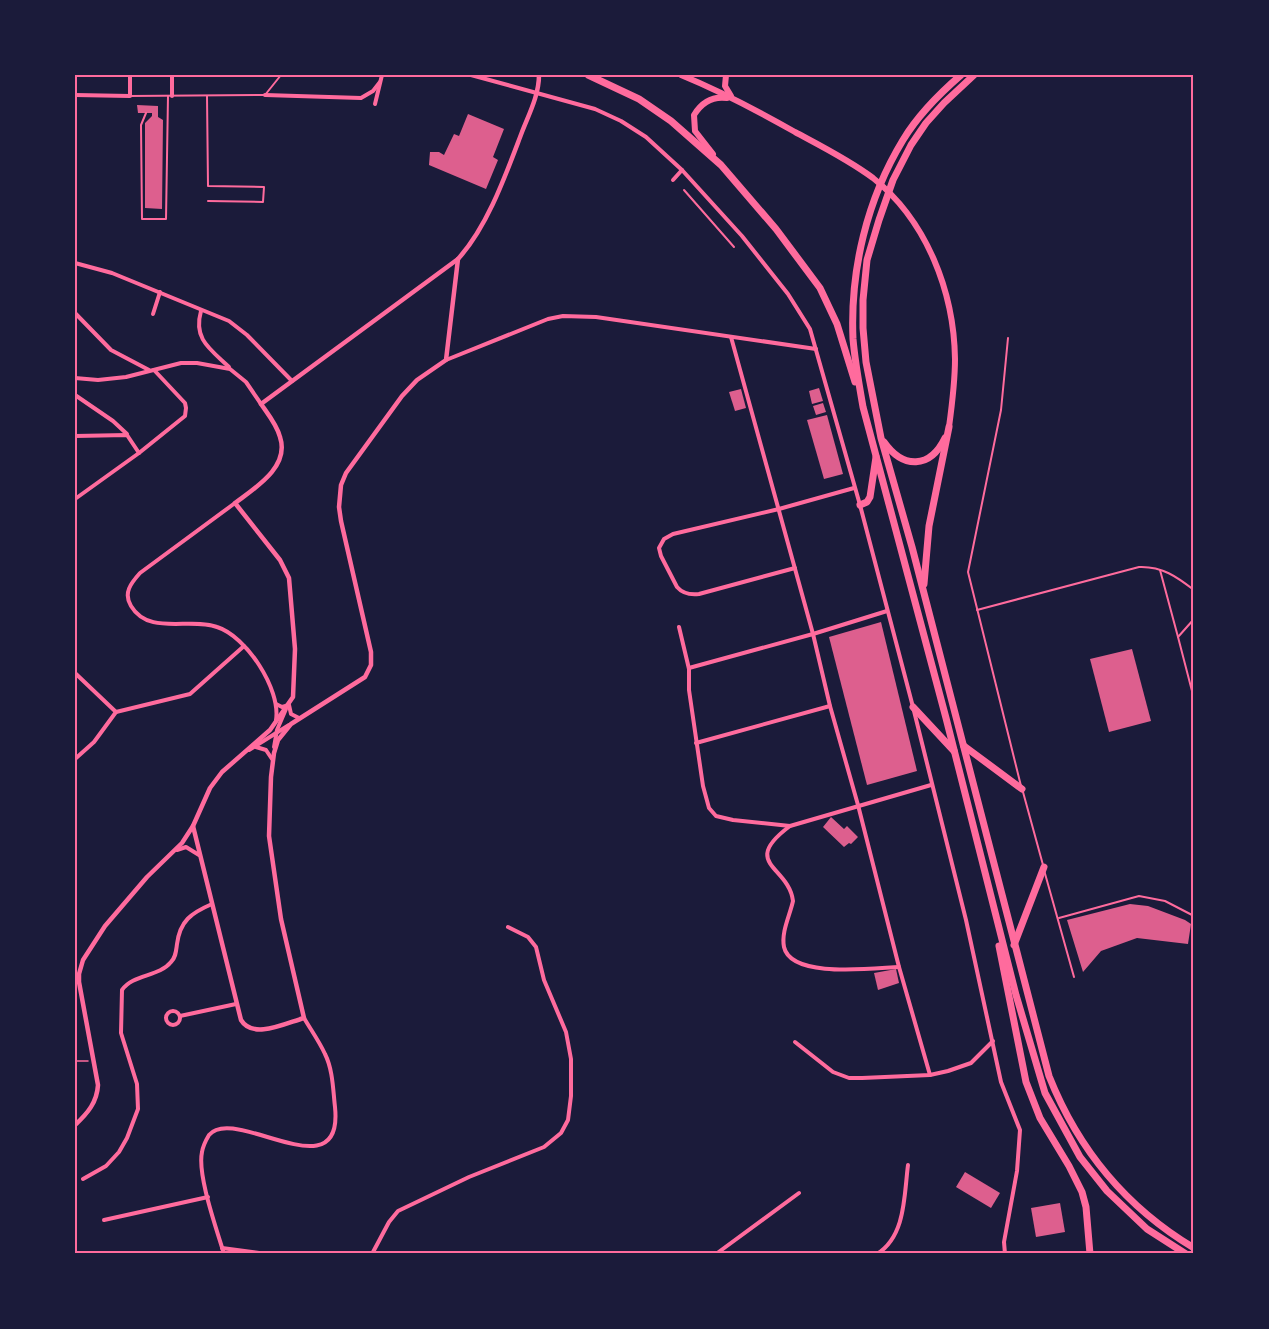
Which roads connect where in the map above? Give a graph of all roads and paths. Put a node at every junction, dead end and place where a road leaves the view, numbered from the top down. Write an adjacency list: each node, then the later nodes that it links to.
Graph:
1 (130, 75): 16 (street)
2 (172, 75): 17 (street)
3 (281, 75): 15 (lane)
4 (382, 75): 12 (street)
5 (471, 75): 13 (street)
6 (539, 75): 13 (street)
7 (588, 75): 22 (highway)
8 (681, 75): 19 (main road)
9 (726, 75): 19 (main road)
10 (961, 75): 44 (highway)
11 (974, 75): 48 (highway)
12 (380, 82): 15 (street); 20 (street)
13 (537, 93): 23 (street); 28 (street)
14 (75, 95): 16 (street)
15 (265, 95): 18 (lane)
16 (130, 96): 17 (lane)
17 (170, 96): 18 (lane); 21 (lane)
18 (207, 96): 26 (lane)
19 (734, 99): 22 (main road); 45 (main road)
20 (375, 104)
21 (146, 113)
22 (721, 165): 44 (highway)
23 (682, 170): 24 (street); 36 (street)
24 (673, 180)
25 (684, 190): 27 (lane)
26 (208, 201)
27 (734, 247)
28 (458, 259): 37 (street); 41 (street)
29 (75, 262): 30 (street)
30 (160, 292): 31 (street); 33 (street)
31 (201, 311): 38 (street); 41 (street)
32 (75, 314): 39 (street)
33 (153, 314)
34 (732, 337): 36 (street); 37 (street); 55 (street)
35 (1008, 338): 60 (lane)
36 (816, 349): 51 (street)
37 (446, 360): 75 (street)
38 (230, 369): 39 (street); 43 (street)
39 (152, 370): 40 (street); 49 (street)
40 (75, 378)
41 (292, 381): 43 (street)
42 (75, 395): 46 (street)
43 (261, 404): 53 (street)
44 (863, 407): 50 (highway)
45 (949, 427): 48 (highway); 59 (highway)
46 (127, 435): 47 (street); 49 (street)
47 (75, 436)
48 (881, 438): 59 (highway)
49 (139, 453): 52 (street)
50 (877, 454): 54 (highway); 81 (highway)
51 (854, 488): 54 (street); 55 (street)
52 (75, 499)
53 (235, 503): 66 (street); 71 (street)
54 (860, 505): 61 (street)
55 (779, 509): 56 (street); 56 (street)
56 (795, 568): 64 (street)
57 (1160, 569): 58 (lane); 60 (lane); 65 (lane)
58 (1194, 590)
59 (924, 596): 79 (highway)
60 (977, 610): 86 (lane)
61 (887, 611): 64 (street); 73 (street)
62 (1194, 619): 65 (lane)
63 (680, 627): 67 (street)
64 (813, 634): 67 (street); 72 (street)
65 (1178, 637): 69 (lane)
66 (244, 646): 70 (street); 74 (street)
67 (689, 669): 78 (street)
68 (75, 673): 74 (street)
69 (1192, 691)
70 (276, 703): 71 (street); 76 (street)
71 (288, 706): 75 (street); 76 (street); 77 (street)
72 (830, 706): 78 (street); 87 (street)
73 (913, 707): 81 (highway); 85 (street)
74 (116, 712): 83 (street)
75 (298, 719): 77 (street); 84 (street)
76 (277, 722): 82 (street)
77 (276, 733): 80 (street); 84 (street)
78 (696, 743): 89 (street)
79 (963, 746): 86 (highway); 98 (highway)
80 (254, 748): 82 (street); 84 (street)
81 (955, 752): 93 (highway)
82 (243, 753): 88 (street)
83 (75, 759)
84 (273, 760): 103 (street)
85 (931, 785): 87 (street); 104 (street)
86 (1022, 789): 92 (lane)
87 (858, 805): 89 (street); 99 (street)
88 (193, 826): 90 (street); 91 (street)
89 (789, 826): 99 (street)
90 (176, 850): 91 (street); 107 (street)
91 (202, 860): 94 (street)
92 (1044, 867): 96 (lane); 98 (highway)
93 (988, 882): 123 (highway); 124 (highway)
94 (212, 904): 101 (street); 111 (street)
95 (1194, 916): 96 (lane)
96 (1059, 918): 100 (lane)
97 (508, 927): 119 (street)
98 (1014, 945): 116 (highway)
99 (898, 967): 108 (street)
100 (1074, 977)
101 (236, 1004): 102 (street); 103 (street)
102 (180, 1016)
103 (304, 1018): 113 (street)
104 (993, 1041): 108 (street); 122 (street)
105 (795, 1042): 108 (street)
106 (75, 1061): 107 (path)
107 (95, 1061): 109 (street)
108 (930, 1075)
109 (75, 1125)
110 (908, 1165): 121 (street)
111 (82, 1179)
112 (799, 1193): 120 (street)
113 (208, 1197): 114 (street); 115 (street)
114 (104, 1220)
115 (222, 1248): 117 (street); 118 (street)
116 (1194, 1248)
117 (224, 1254)
118 (266, 1254)
119 (372, 1254)
120 (716, 1254)
121 (877, 1254)
122 (1005, 1254)
123 (1090, 1254)
124 (1186, 1254)

